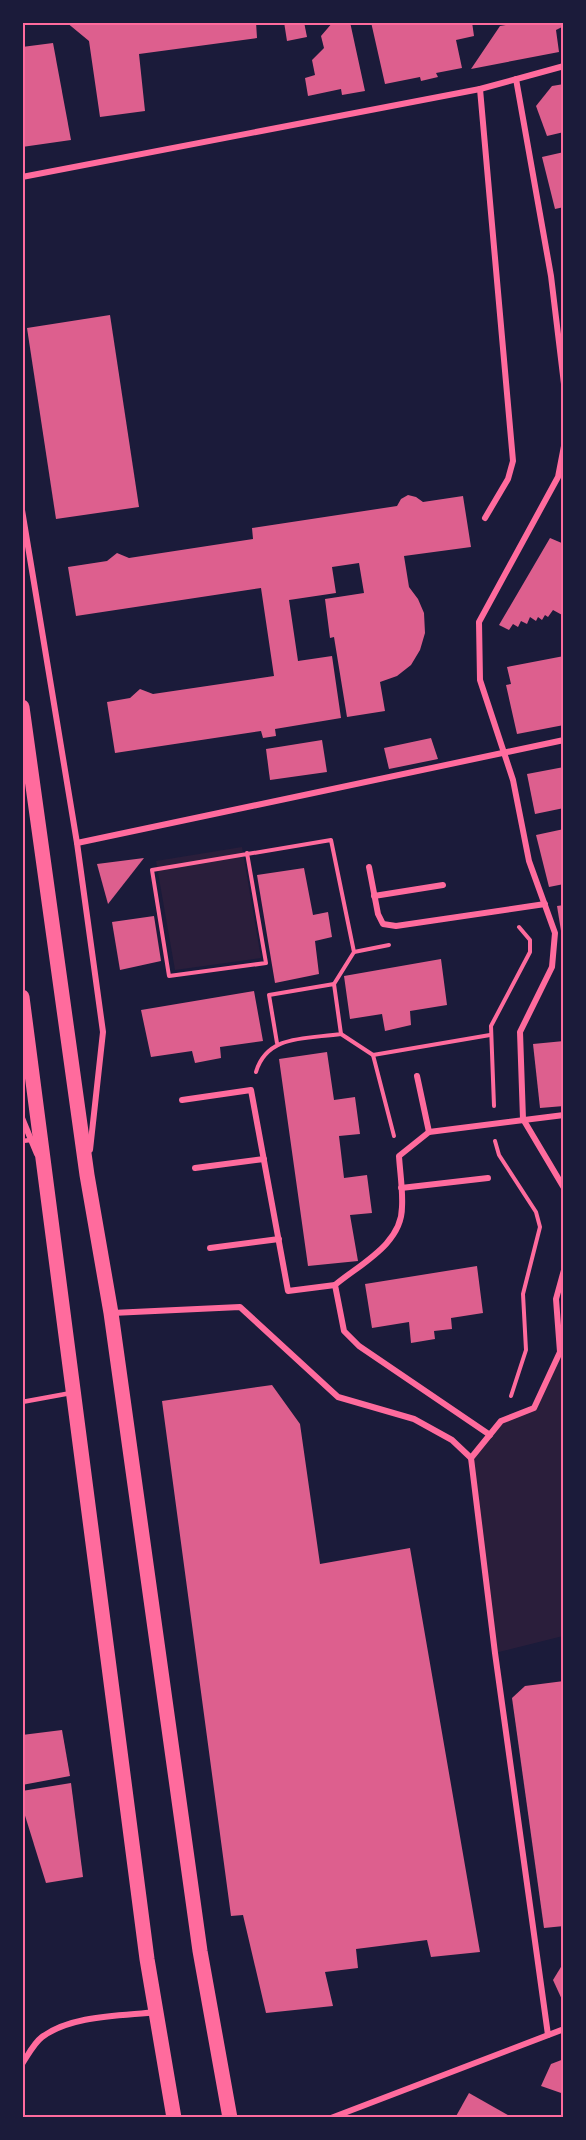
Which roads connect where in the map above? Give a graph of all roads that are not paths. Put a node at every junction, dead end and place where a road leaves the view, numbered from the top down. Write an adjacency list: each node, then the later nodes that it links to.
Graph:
1 (564, 66): 2 (street)
2 (516, 79): 3 (street); 5 (street)
3 (480, 88): 4 (street); 8 (street)
4 (22, 177)
5 (564, 384)
6 (564, 446): 11 (street)
7 (22, 510): 12 (street)
8 (485, 518)
9 (22, 707): 28 (main road)
10 (564, 740): 11 (street)
11 (504, 751): 12 (street); 16 (street)
12 (77, 843): 28 (street)
13 (369, 867): 15 (street)
14 (442, 885): 15 (street)
15 (374, 896): 16 (street)
16 (545, 904): 22 (street)
17 (22, 997): 30 (main road)
18 (417, 1076): 23 (street)
19 (182, 1100): 26 (street)
20 (564, 1115): 22 (street)
21 (22, 1118): 24 (street)
22 (523, 1119): 23 (street); 32 (street)
23 (429, 1132): 31 (street)
24 (31, 1140): 25 (lane); 30 (street)
25 (22, 1141)
26 (264, 1159): 27 (street); 33 (street)
27 (195, 1168)
28 (87, 1175): 37 (main road)
29 (488, 1178): 31 (street)
30 (48, 1182): 38 (main road)
31 (401, 1188): 36 (street)
32 (564, 1188)
33 (279, 1239): 34 (street); 36 (street)
34 (210, 1248)
35 (564, 1270): 40 (street)
36 (335, 1285): 40 (street)
37 (111, 1313): 41 (street); 47 (main road)
38 (74, 1392): 39 (lane); 42 (main road)
39 (22, 1402)
40 (490, 1435): 41 (street)
41 (471, 1458): 44 (street)
42 (157, 2012): 45 (street); 46 (main road)
43 (564, 2029): 44 (street)
44 (548, 2035): 48 (street)
45 (22, 2064)
46 (174, 2118)
47 (230, 2118)
48 (331, 2118)

